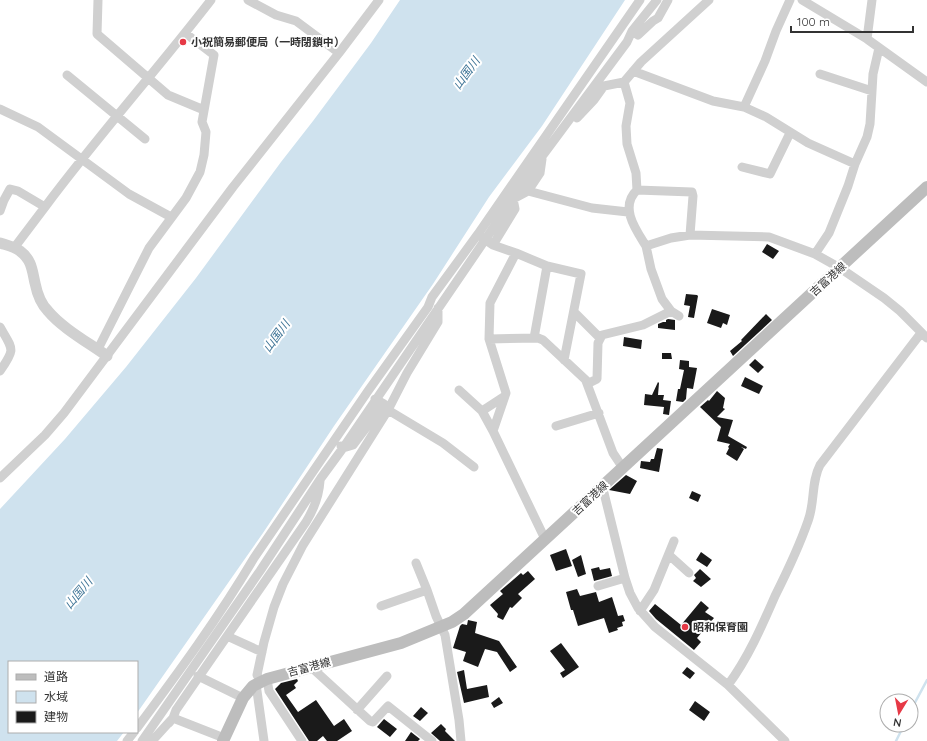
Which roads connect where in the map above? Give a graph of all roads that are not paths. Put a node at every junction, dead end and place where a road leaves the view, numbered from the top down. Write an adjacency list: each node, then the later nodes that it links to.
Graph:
1 (98, 0): 22 (street)
2 (211, 0): 14 (street)
3 (248, 0): 18 (street)
4 (379, 0): 18 (street)
5 (640, 0): 12 (street)
6 (657, 0): 13 (street)
7 (668, 0): 13 (street)
8 (709, 0): 19 (street)
9 (790, 0): 27 (street)
10 (802, 0): 15 (street)
11 (872, 0): 15 (street)
12 (618, 30): 16 (street); 40 (street)
13 (632, 31): 16 (street)
14 (186, 33): 22 (street); 29 (street)
15 (867, 39): 17 (street)
16 (627, 42): 25 (street)
17 (879, 48): 24 (street); 26 (street)
18 (340, 53): 64 (street)
19 (633, 71): 23 (street); 27 (street)
20 (820, 74): 26 (street)
21 (67, 75): 30 (street)
22 (148, 79): 29 (street); 30 (street)
23 (624, 82): 25 (street); 38 (street)
24 (927, 82)
25 (601, 83): 33 (street)
26 (872, 91): 35 (street)
27 (744, 106): 31 (street)
28 (0, 109): 34 (street)
29 (204, 110): 45 (street)
30 (117, 116): 32 (street); 34 (street)
31 (790, 133): 35 (street); 36 (street)
32 (145, 139)
33 (543, 155): 39 (street); 41 (street)
34 (81, 159): 42 (street); 45 (street)
35 (855, 164): 53 (street)
36 (742, 167)
37 (927, 187): 56 (main road, 吉富港線)
38 (637, 190): 44 (street); 46 (street)
39 (528, 191): 41 (street); 44 (street)
40 (504, 194): 41 (street); 47 (street)
41 (512, 199): 47 (street); 49 (street)
42 (45, 207): 43 (street); 51 (street)
43 (0, 211)
44 (628, 212): 50 (street)
45 (171, 217): 64 (street)
46 (690, 235): 50 (street); 53 (street)
47 (481, 237): 49 (street); 54 (street); 57 (street)
48 (0, 243): 51 (street)
49 (493, 245): 52 (street)
50 (646, 246): 62 (street)
51 (14, 248): 64 (street)
52 (516, 253): 55 (street); 63 (street)
53 (815, 254): 56 (street)
54 (461, 257): 57 (street); 70 (street)
55 (547, 266): 58 (street); 61 (street)
56 (840, 268): 60 (street); 78 (main road, 吉富港線)
57 (438, 308): 70 (street); 70 (street)
58 (574, 312): 62 (street); 65 (street)
59 (0, 327): 66 (street)
60 (924, 335): 108 (street)
61 (534, 338): 63 (street); 65 (street)
62 (600, 338): 67 (street)
63 (489, 339): 69 (street)
64 (103, 353): 79 (street)
65 (564, 360): 67 (street)
66 (0, 371)
67 (586, 381): 72 (street)
68 (459, 390): 71 (street)
69 (505, 396): 71 (street); 74 (street)
70 (378, 399): 75 (street); 76 (street); 77 (street); 85 (street)
71 (482, 411): 74 (street)
72 (598, 414): 73 (street); 78 (street)
73 (556, 426)
74 (493, 431): 86 (street)
75 (337, 438): 76 (street); 82 (street)
76 (343, 448): 80 (street)
77 (474, 467)
78 (623, 468): 81 (main road, 吉富港線)
79 (0, 478)
80 (320, 478): 82 (street); 84 (street)
81 (600, 490): 86 (main road, 吉富港線); 93 (street)
82 (298, 504): 83 (street); 94 (street)
83 (290, 524): 84 (street); 90 (street)
84 (300, 530): 85 (street); 92 (street)
85 (310, 535): 102 (street)
86 (545, 539): 100 (main road, 吉富港線)
87 (674, 541): 88 (street)
88 (669, 555): 91 (street); 99 (street)
89 (416, 563): 97 (street)
90 (260, 571): 92 (street); 96 (street)
91 (689, 573)
92 (269, 575): 101 (street)
93 (625, 578): 95 (street); 99 (street)
94 (239, 583): 96 (street); 104 (street)
95 (598, 586)
96 (247, 588): 106 (street)
97 (428, 590): 98 (street); 100 (street)
98 (381, 606)
99 (640, 611): 108 (street)
100 (441, 627): 103 (main road, 吉富港線); 124 (street)
101 (227, 636): 102 (street); 106 (street)
102 (262, 652): 107 (street)
103 (311, 667): 107 (main road, 吉富港線); 112 (street)
104 (179, 670): 106 (street); 110 (street)
105 (387, 676): 112 (street)
106 (194, 677): 109 (street); 111 (street); 113 (street)
107 (261, 681): 109 (main road); 121 (street); 122 (street)
108 (728, 685): 125 (street)
109 (243, 698): 116 (main road)
110 (159, 699): 111 (street); 114 (street)
111 (168, 704): 113 (street); 118 (street)
112 (357, 710): 123 (street)
113 (174, 714): 116 (street); 119 (street); 120 (street)
114 (138, 727)
115 (133, 733): 117 (street)
116 (224, 740)
117 (127, 741)
118 (142, 741)
119 (152, 741)
120 (158, 741)
121 (264, 741)
122 (302, 741)
123 (432, 741)
124 (461, 741)
125 (785, 741)

